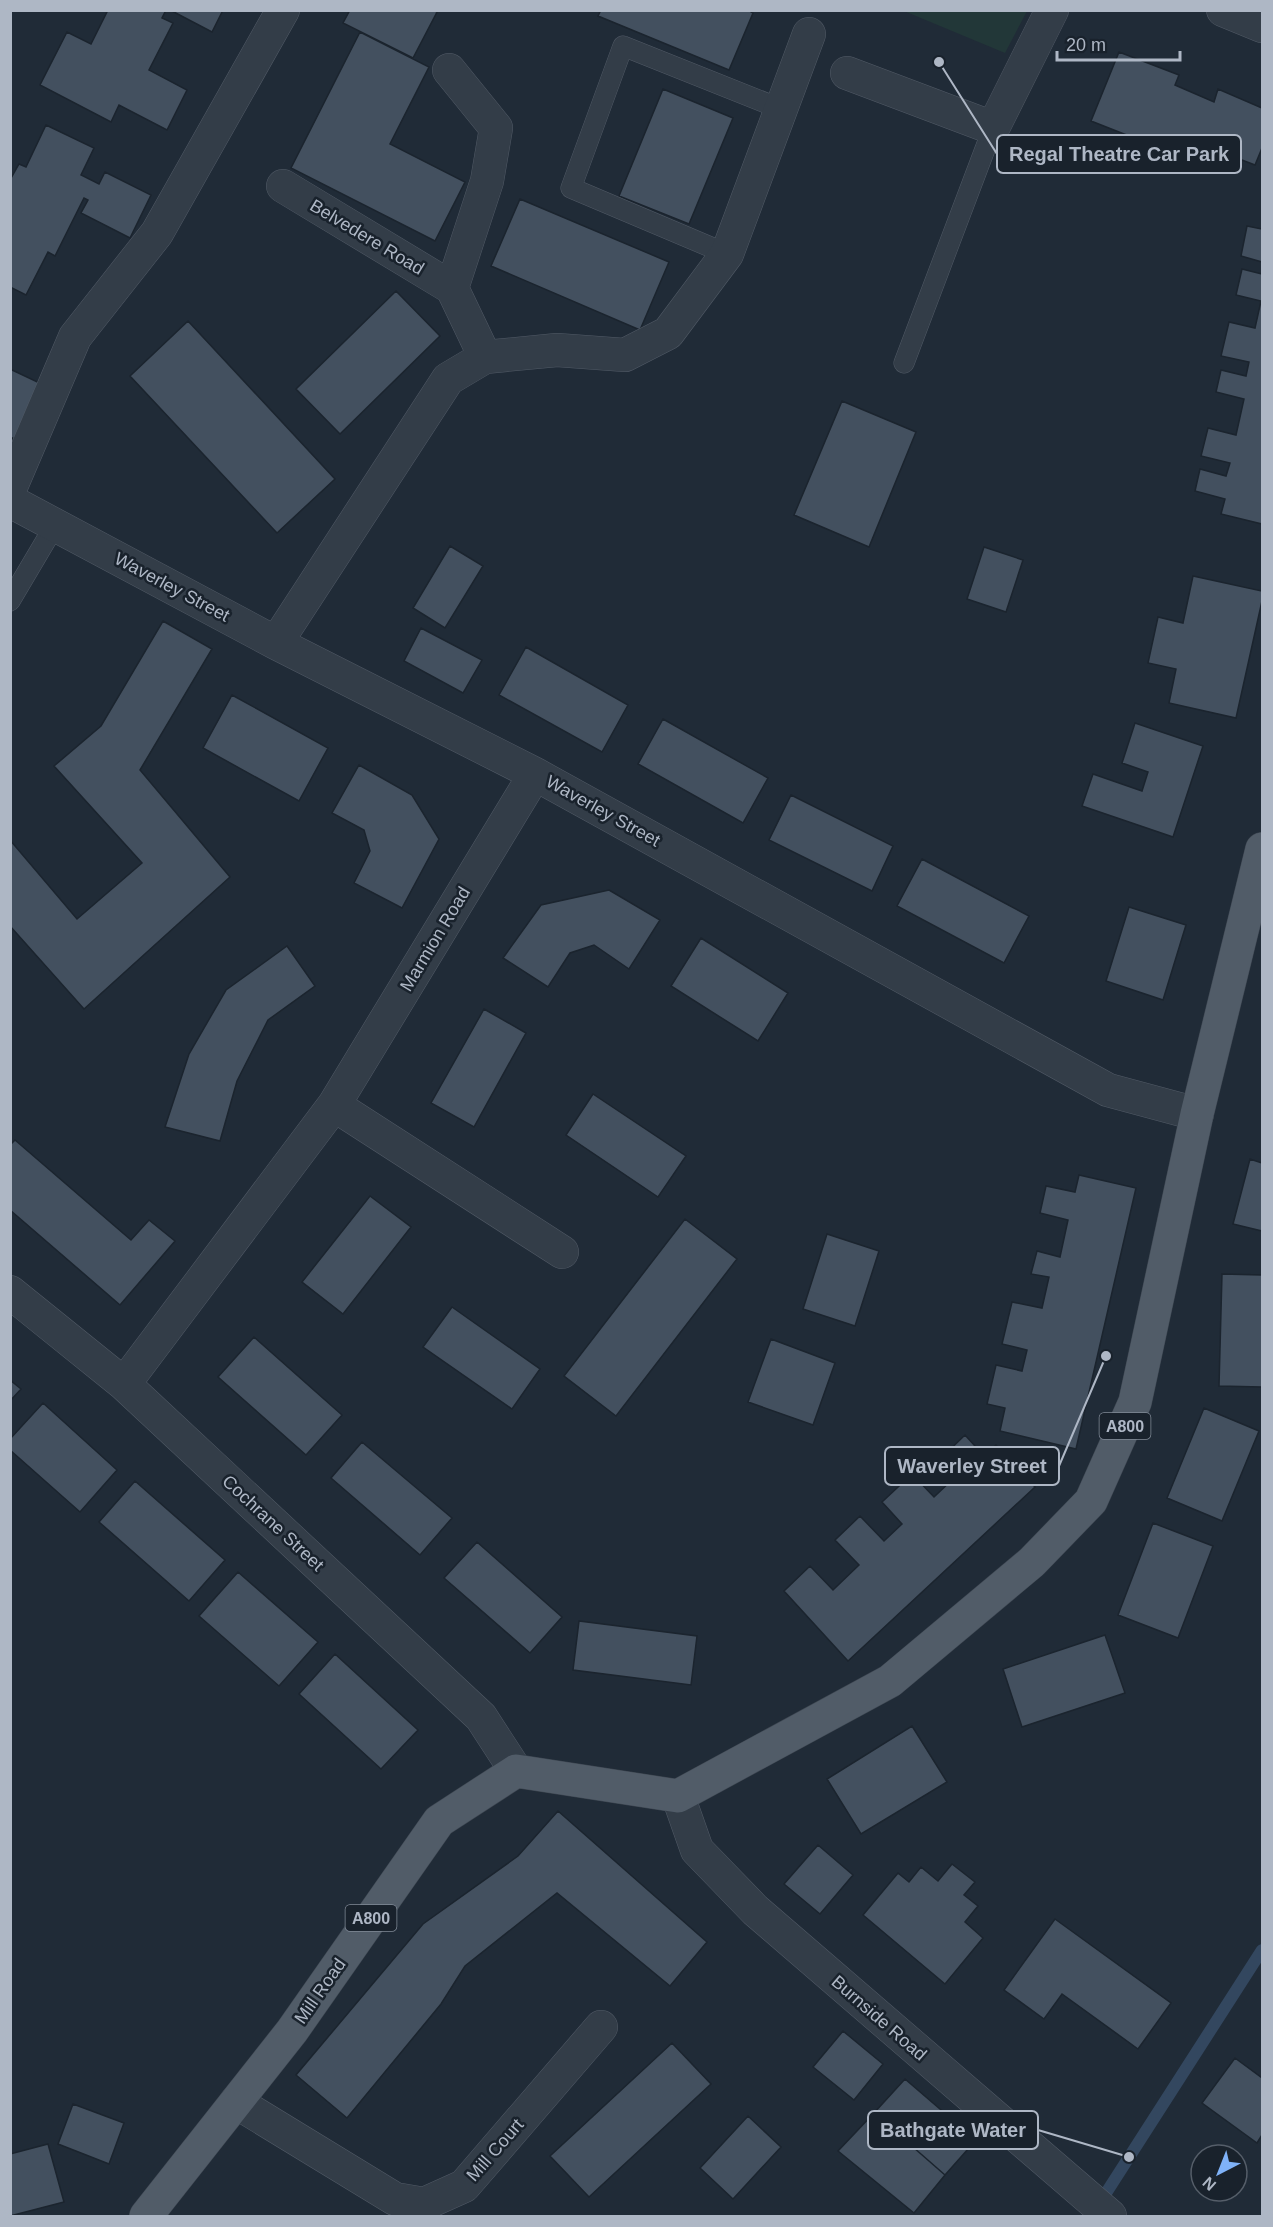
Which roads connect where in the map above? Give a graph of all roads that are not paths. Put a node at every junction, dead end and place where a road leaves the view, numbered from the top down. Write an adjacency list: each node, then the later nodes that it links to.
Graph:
1 (283, 10): 15 (street)
2 (1052, 10): 9 (street)
3 (1223, 10): 4 (street)
4 (1263, 26)
5 (809, 34): 8 (street)
6 (449, 70): 12 (street)
7 (848, 73): 9 (street)
8 (781, 109): 11 (street); 11 (lane)
9 (993, 128): 14 (lane)
10 (283, 186): 12 (street, Belvedere Road)
11 (727, 254): 13 (street)
12 (452, 288): 13 (street)
13 (485, 357): 19 (street)
14 (904, 363)
15 (10, 489)
16 (10, 501): 17 (street, Waverley Street)
17 (55, 525): 18 (lane); 19 (street, Waverley Street)
18 (10, 601)
19 (276, 643): 20 (street, Waverley Street)
20 (536, 774): 22 (street, Marmion Road); 23 (street, Waverley Street)
21 (1263, 849): 23 (main road, A800)
22 (334, 1105): 24 (street); 26 (street, Marmion Road)
23 (1197, 1114): 28 (main road, A800)
24 (562, 1252)
25 (10, 1293): 26 (street, Cochrane Street)
26 (124, 1384): 27 (street, Cochrane Street)
27 (516, 1772): 28 (main road); 30 (main road, Mill Road / A800)
28 (678, 1796): 32 (street, Burnside Road)
29 (601, 2027): 30 (street, Mill Court)
30 (236, 2102): 31 (main road, Mill Road / A800)
31 (146, 2217)
32 (1110, 2217)

